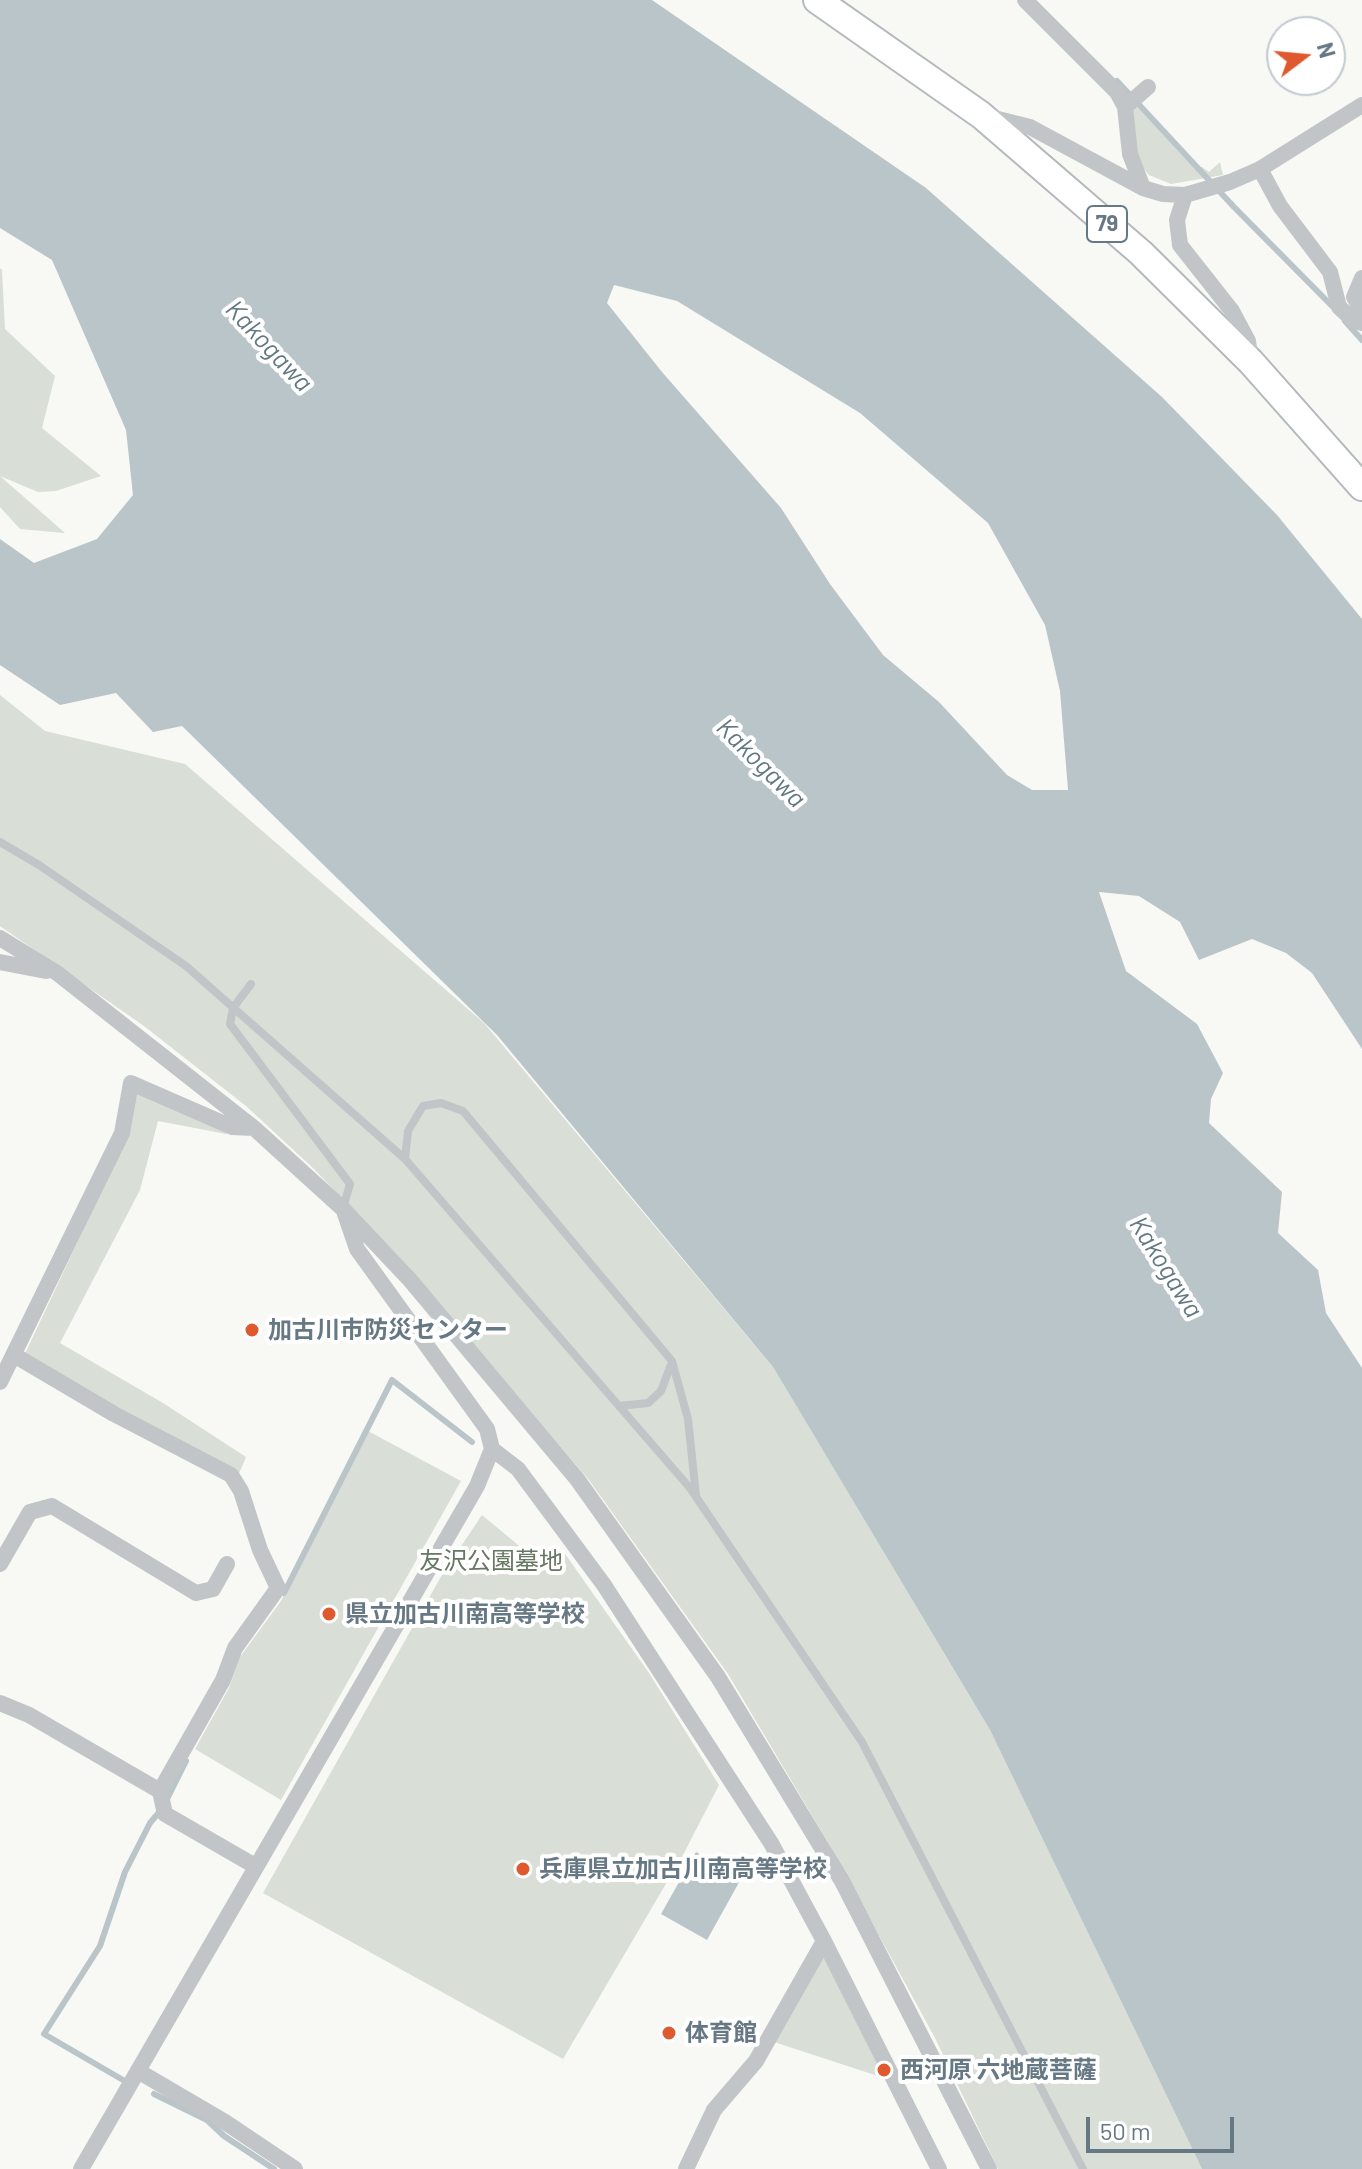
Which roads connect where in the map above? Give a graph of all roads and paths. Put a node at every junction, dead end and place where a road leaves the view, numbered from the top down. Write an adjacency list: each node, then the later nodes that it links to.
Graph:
1 (817, 0): 4 (main road, 79)
2 (1025, 0): 6 (street)
3 (1362, 105): 5 (street)
4 (981, 115): 6 (street); 12 (main road, 79)
5 (1260, 169): 7 (street); 8 (street)
6 (1143, 188): 7 (street)
7 (1185, 195): 12 (street)
8 (1330, 272): 10 (street); 11 (street)
9 (1362, 278): 10 (street)
10 (1358, 304)
11 (1362, 323)
12 (1251, 362): 13 (main road, 79)
13 (1362, 487)
14 (0, 842): 19 (lane)
15 (0, 938): 17 (street)
16 (0, 962): 17 (street)
17 (57, 973): 20 (street)
18 (251, 984): 19 (lane)
19 (233, 1008): 21 (lane); 22 (lane)
20 (254, 1128): 22 (street); 23 (street)
21 (405, 1159): 24 (lane); 26 (lane)
22 (343, 1209): 27 (street); 40 (street)
23 (14, 1355): 25 (street); 32 (street)
24 (672, 1361): 26 (lane); 28 (lane)
25 (0, 1382)
26 (619, 1406): 28 (lane)
27 (492, 1449): 33 (street); 34 (street)
28 (696, 1497): 41 (lane)
29 (0, 1564): 30 (street)
30 (227, 1564)
31 (0, 1703): 32 (street)
32 (160, 1791): 33 (street)
33 (255, 1866): 35 (street)
34 (824, 1941): 38 (street); 39 (street)
35 (133, 2080): 36 (street); 37 (street)
36 (81, 2169)
37 (295, 2169)
38 (686, 2169)
39 (939, 2169)
40 (989, 2169)
41 (1083, 2169)

